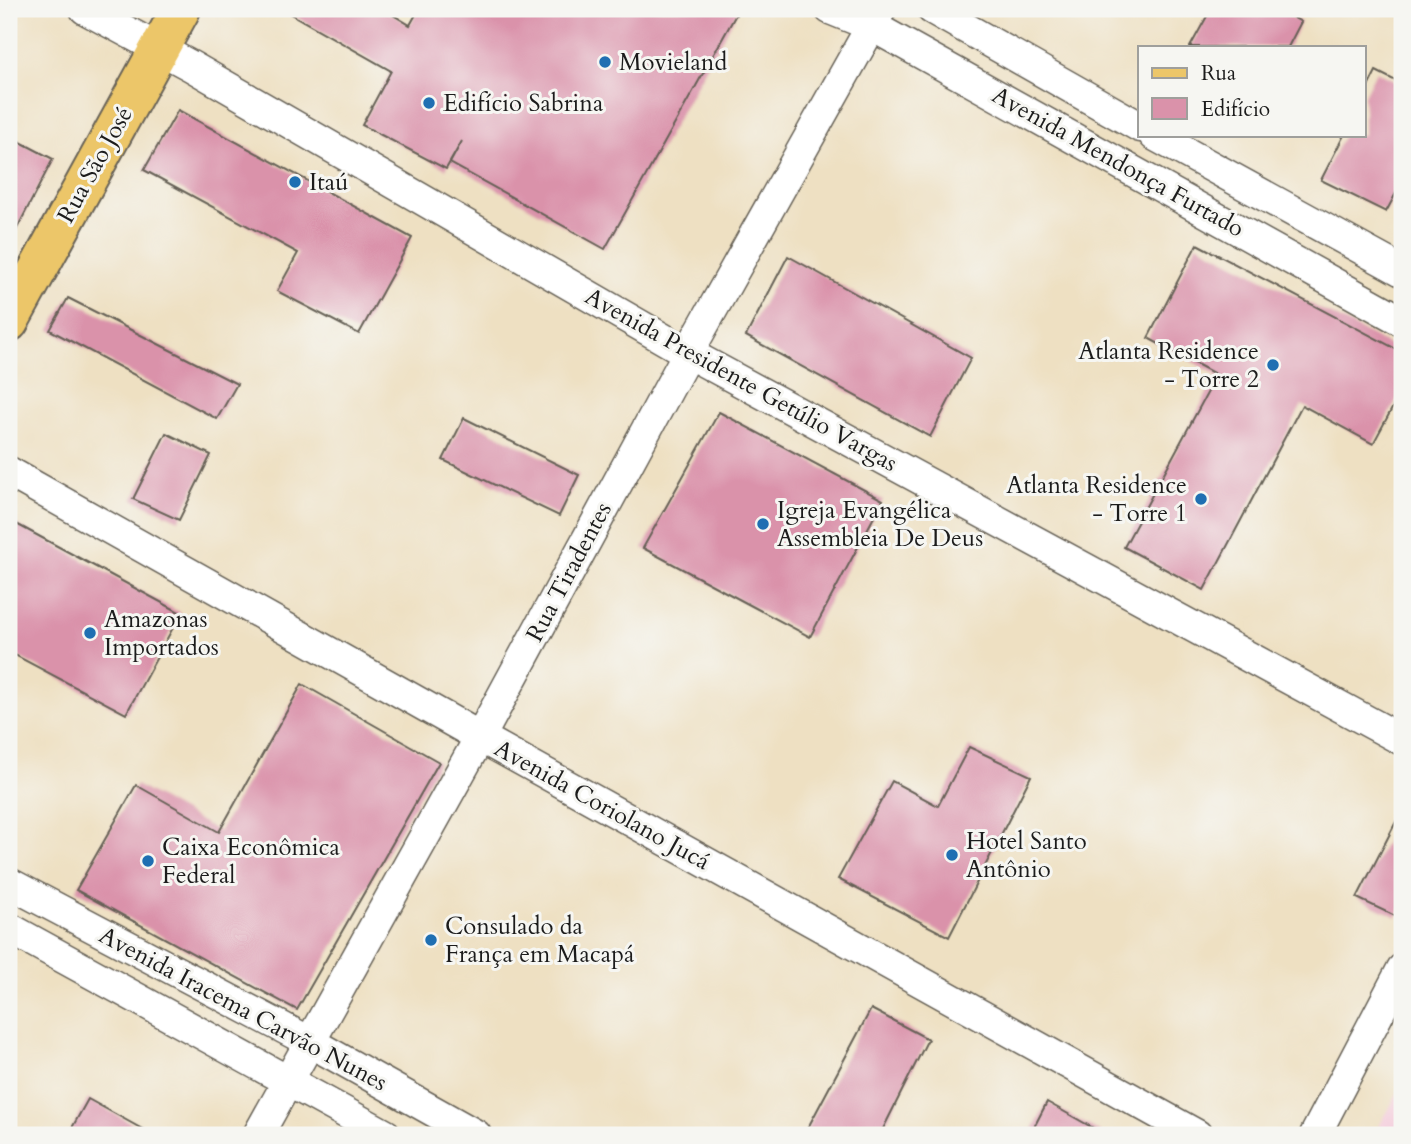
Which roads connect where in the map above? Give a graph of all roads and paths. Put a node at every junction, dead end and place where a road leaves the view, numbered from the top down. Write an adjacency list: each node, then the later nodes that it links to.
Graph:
1 (85, 9): 6 (street, Avenida Presidente Getúlio Vargas)
2 (181, 9): 6 (main road, Rua São José)
3 (830, 9): 5 (street, Avenida Mendonça Furtado)
4 (932, 9): 7 (street, Avenida Mendonça Furtado)
5 (877, 17): 10 (street, Avenida Mendonça Furtado); 14 (street, Rua Tiradentes)
6 (160, 49): 13 (main road, Rua São José); 14 (street, Avenida Presidente Getúlio Vargas)
7 (1138, 126)
8 (1156, 136): 9 (street, Avenida Mendonça Furtado)
9 (1282, 206): 10 (street); 11 (street, Avenida Mendonça Furtado)
10 (1260, 241): 12 (street, Avenida Mendonça Furtado)
11 (1402, 271)
12 (1402, 321)
13 (9, 322)
14 (688, 352): 16 (street, Rua Tiradentes); 17 (street, Avenida Presidente Getúlio Vargas)
15 (9, 472): 16 (street, Avenida Coriolano Jucá)
16 (480, 737): 21 (street, Rua Tiradentes); 26 (street, Avenida Coriolano Jucá)
17 (1402, 740)
18 (9, 883): 21 (street, Avenida Iracema Carvão Nunes)
19 (9, 928): 22 (street, Avenida Iracema Carvão Nunes)
20 (1402, 969): 27 (street)
21 (310, 1042): 22 (street, Rua Tiradentes); 25 (street, Avenida Iracema Carvão Nunes)
22 (288, 1080): 23 (street, Rua Tiradentes); 24 (street, Avenida Iracema Carvão Nunes)
23 (258, 1135)
24 (386, 1135)
25 (476, 1135)
26 (1197, 1135)
27 (1315, 1135)

